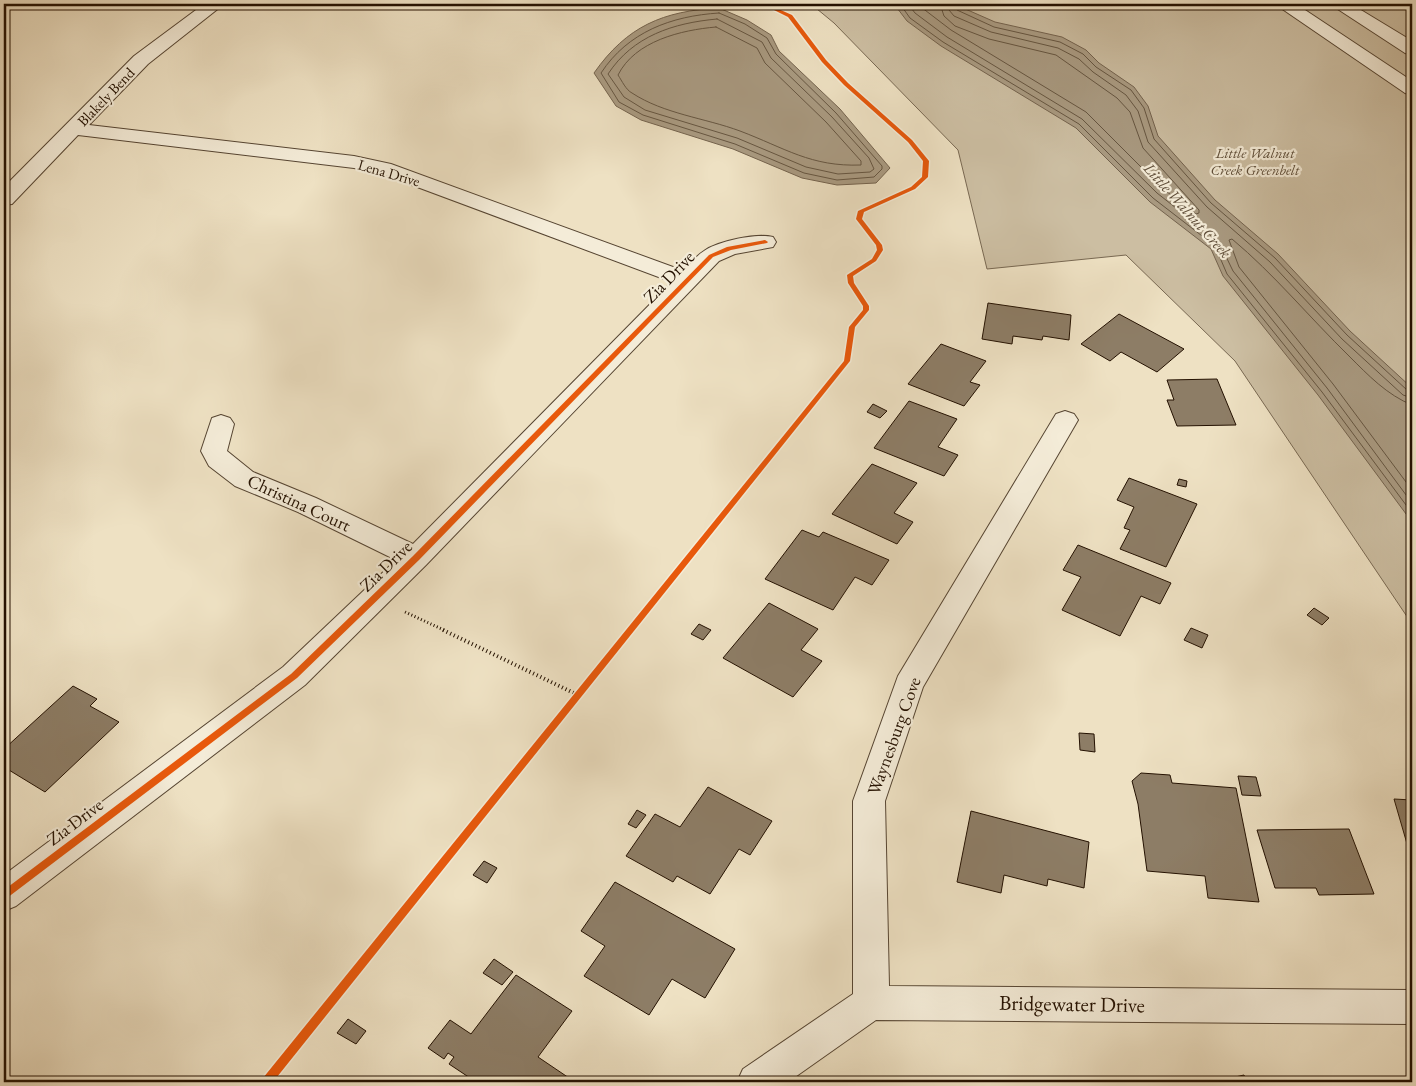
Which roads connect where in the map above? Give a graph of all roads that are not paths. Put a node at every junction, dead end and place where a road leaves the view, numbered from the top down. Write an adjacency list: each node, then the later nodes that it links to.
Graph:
1 (215, 4): 6 (street, Blakely Bend)
2 (1284, 4): 5 (street)
3 (1339, 4): 4 (street)
4 (1412, 49)
5 (1412, 89)
6 (75, 129): 7 (street, Blakely Bend); 9 (street, Lena Drive)
7 (4, 199)
8 (765, 242): 9 (street, Zia Drive)
9 (688, 280): 12 (street, Zia Drive)
10 (1065, 420): 14 (street, Waynesburg Cove)
11 (221, 424): 12 (street, Christina Court)
12 (416, 558): 13 (street, Zia Drive)
13 (4, 893)
14 (871, 1002): 15 (street, Bridgewater Drive); 16 (street)
15 (1412, 1007)
16 (756, 1082)

